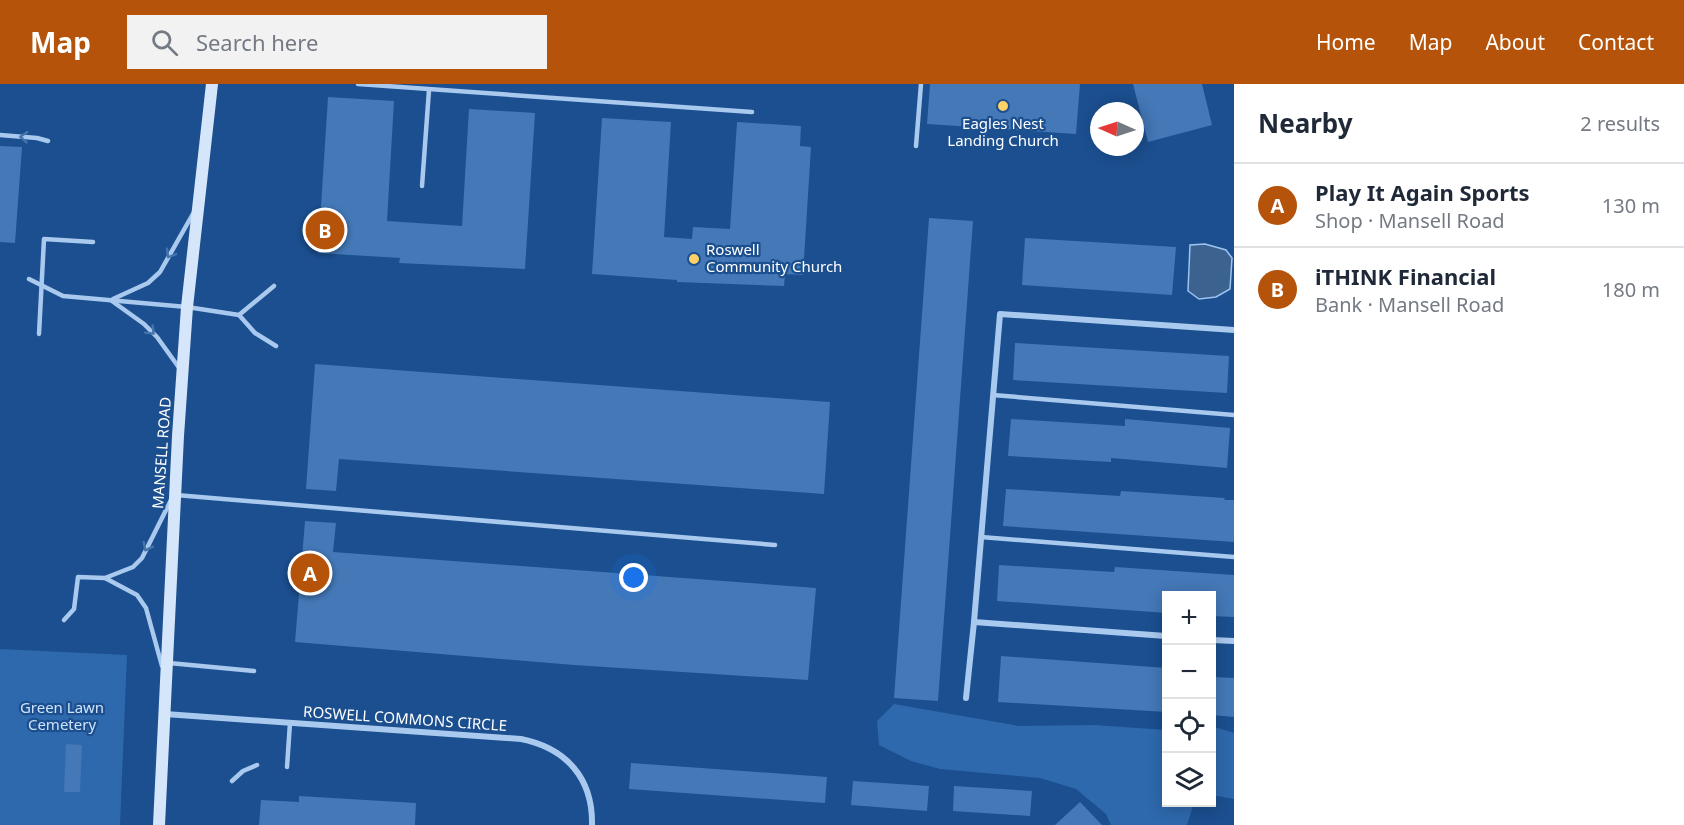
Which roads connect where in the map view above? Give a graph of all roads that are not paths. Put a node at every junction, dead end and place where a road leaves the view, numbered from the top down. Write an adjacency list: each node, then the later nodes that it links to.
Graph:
1 (212, 84): 10 (main road, MANSELL ROAD)
2 (358, 84): 4 (lane)
3 (921, 84): 8 (lane)
4 (429, 90): 5 (lane); 9 (lane)
5 (752, 112)
6 (0, 135): 7 (lane, one-way to 6)
7 (48, 141)
8 (916, 146)
9 (422, 186)
10 (199, 203): 15 (lane, one-way to 15); 16 (main road, MANSELL ROAD)
11 (93, 242): 13 (lane)
12 (29, 279): 13 (lane)
13 (41, 284): 15 (lane); 19 (lane)
14 (274, 286): 17 (lane)
15 (110, 300): 16 (lane); 21 (lane, one-way to 21)
16 (188, 307): 17 (lane); 21 (main road, MANSELL ROAD)
17 (239, 315): 20 (lane)
18 (1234, 330): 22 (street)
19 (39, 334)
20 (276, 346)
21 (182, 373): 24 (main road, MANSELL ROAD)
22 (993, 395): 23 (lane); 25 (street)
23 (1234, 415)
24 (174, 495): 26 (lane); 28 (lane, one-way to 28); 34 (main road, MANSELL ROAD)
25 (981, 537): 27 (lane); 30 (street)
26 (775, 544)
27 (1234, 557)
28 (105, 578): 29 (lane); 36 (lane)
29 (64, 620)
30 (974, 622): 31 (street); 37 (street)
31 (1162, 636)
32 (1216, 640): 33 (street)
33 (1234, 642)
34 (167, 663): 35 (lane); 36 (main road, MANSELL ROAD)
35 (254, 671)
36 (166, 680): 38 (main road, MANSELL ROAD)
37 (966, 698)
38 (164, 714): 39 (street, ROSWELL COMMONS CIRCLE); 43 (main road, MANSELL ROAD)
39 (290, 723): 41 (lane); 44 (street, ROSWELL COMMONS CIRCLE)
40 (256, 765): 42 (lane)
41 (286, 767)
42 (232, 782)
43 (159, 825)
44 (592, 825)

